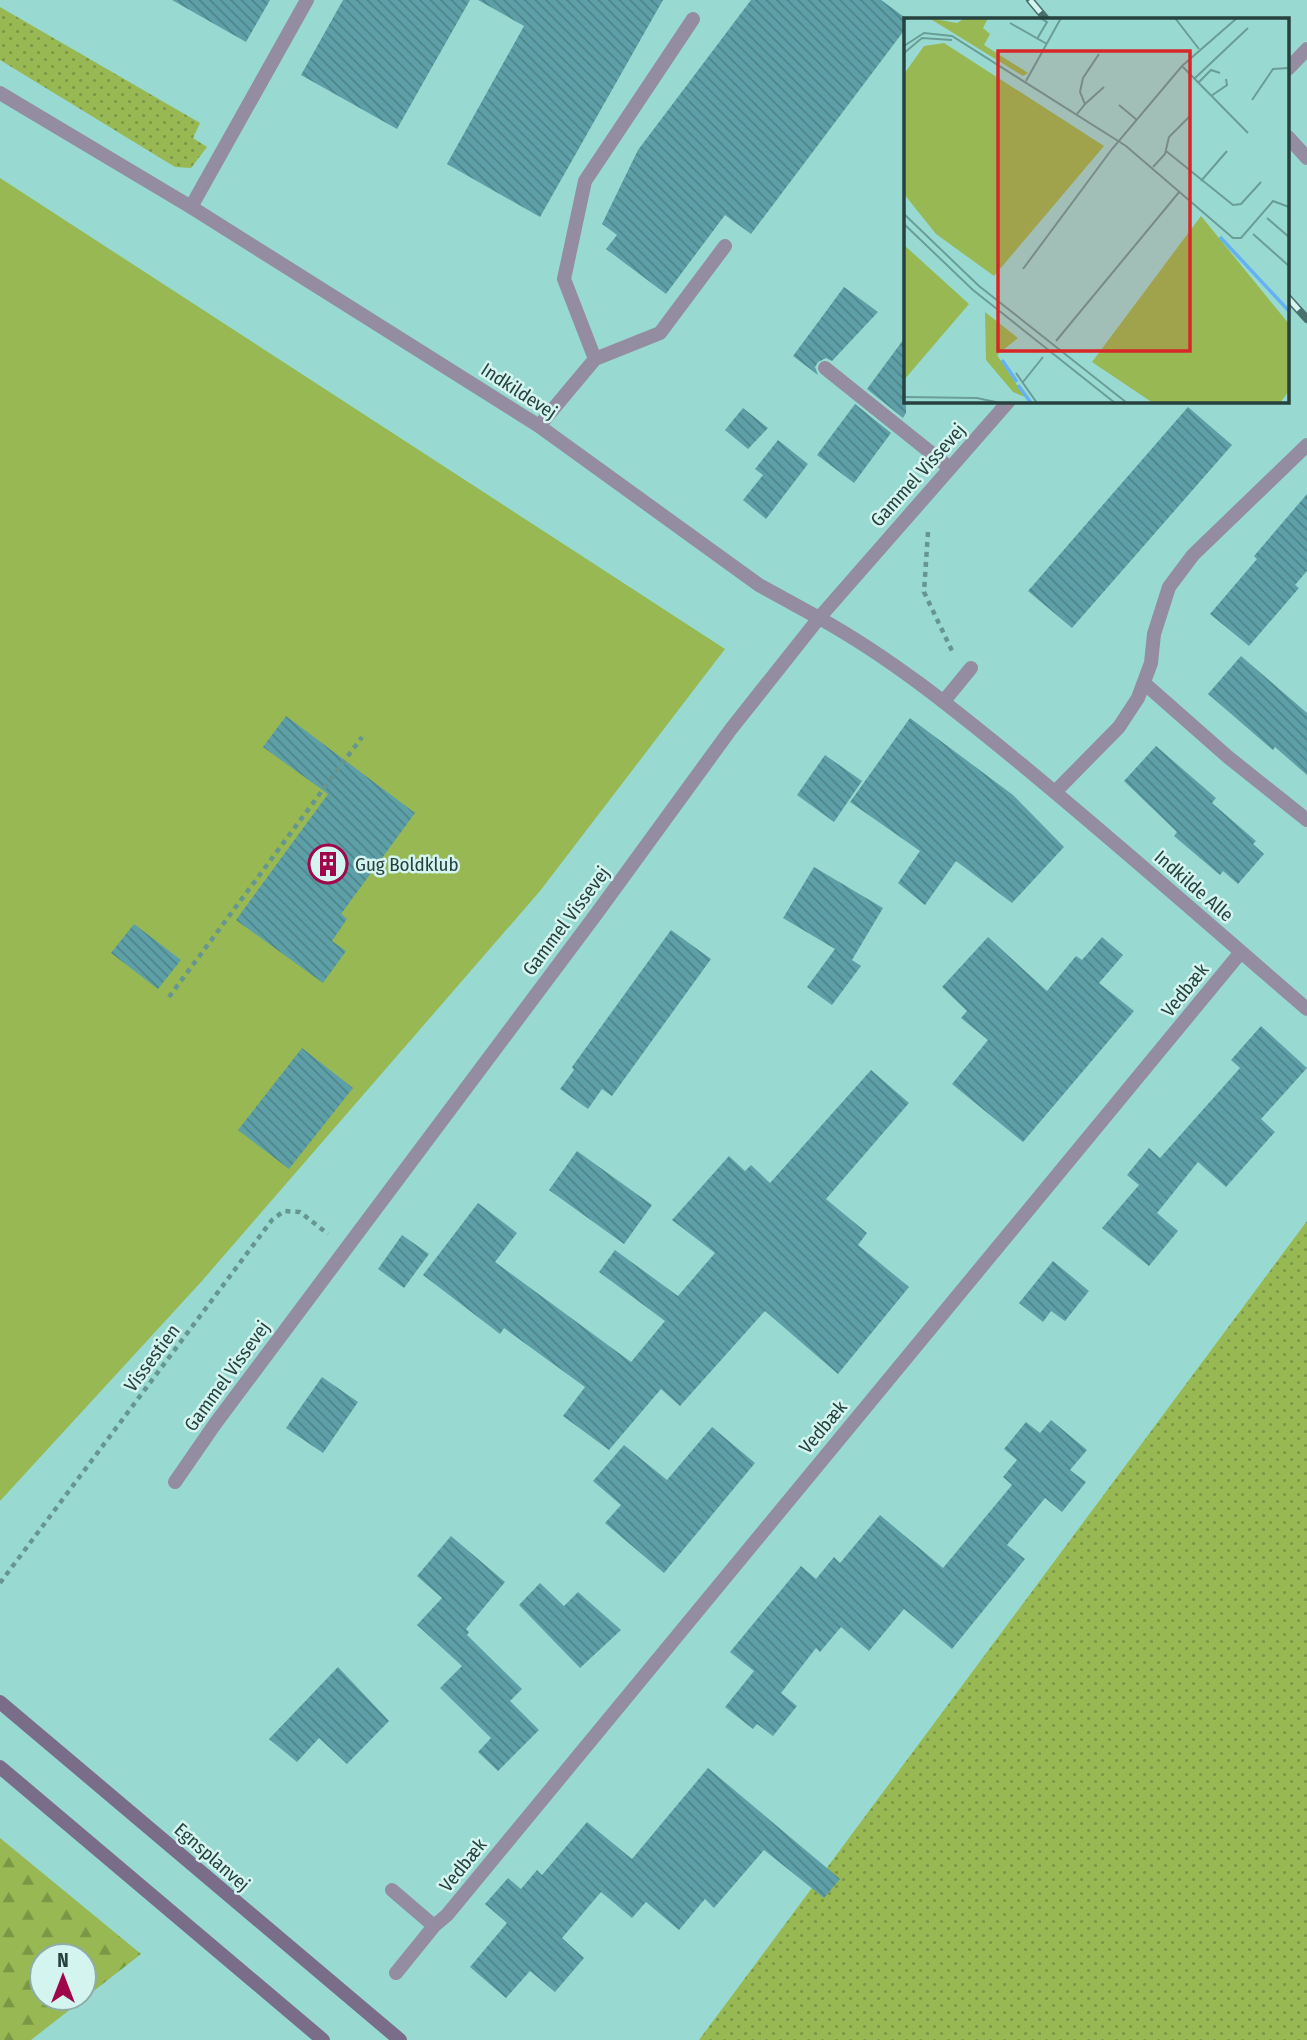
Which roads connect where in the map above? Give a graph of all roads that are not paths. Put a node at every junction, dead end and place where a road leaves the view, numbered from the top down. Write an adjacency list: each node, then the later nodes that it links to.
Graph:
1 (307, 0): 8 (street)
2 (693, 19): 10 (street)
3 (1307, 49): 4 (street)
4 (1290, 66)
5 (0, 93): 8 (street, Indkildevej)
6 (1290, 139): 7 (street)
7 (1307, 158)
8 (191, 207): 13 (street, Indkildevej)
9 (725, 246): 10 (street)
10 (595, 359): 13 (street)
11 (825, 368): 15 (street)
12 (1008, 402): 15 (street, Gammel Vissevej)
13 (539, 426): 16 (street, Indkildevej)
14 (1307, 445): 18 (street)
15 (950, 468): 16 (street, Gammel Vissevej)
16 (819, 618): 19 (street, Indkilde Alle); 24 (street, Gammel Vissevej)
17 (971, 668): 19 (street)
18 (1144, 683): 20 (street); 21 (street)
19 (944, 701): 20 (street, Indkilde Alle)
20 (1055, 792): 22 (street, Indkilde Alle)
21 (1307, 820)
22 (1241, 952): 23 (street, Indkilde Alle); 28 (street, Vedbæk)
23 (1307, 1009)
24 (175, 1482)
25 (0, 1702): 31 (main road, Egnsplanvej)
26 (0, 1767): 30 (main road)
27 (392, 1891): 28 (street)
28 (434, 1926): 29 (street, Vedbæk)
29 (396, 1973)
30 (323, 2040)
31 (400, 2040)

